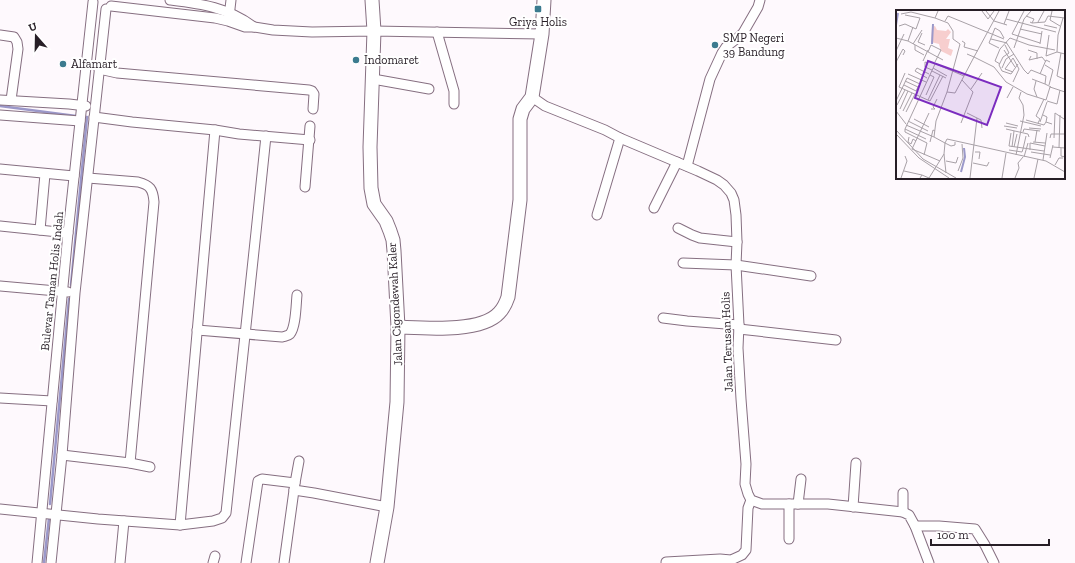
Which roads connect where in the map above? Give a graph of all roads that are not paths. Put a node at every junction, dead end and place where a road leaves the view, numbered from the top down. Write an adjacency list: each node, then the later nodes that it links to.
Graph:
1 (170, 0): 8 (street)
2 (231, 0): 8 (street)
3 (372, 0): 9 (main road, Jalan Cigondewah Kaler)
4 (544, 0): 11 (main road)
5 (760, 0): 31 (street)
6 (93, 1): 7 (street); 20 (street, Bulevar Taman Holis Indah)
7 (110, 5): 8 (street); 13 (street, Bulevar Taman Holis Indah)
8 (229, 17): 9 (street)
9 (374, 31): 10 (street); 14 (main road, Jalan Cigondewah Kaler)
10 (437, 32): 11 (street); 19 (street)
11 (542, 34): 16 (main road)
12 (0, 35): 18 (street)
13 (99, 69): 20 (street, Bulevar Taman Holis Indah); 21 (street)
14 (372, 79): 15 (street); 52 (main road, Jalan Cigondewah Kaler)
15 (429, 89)
16 (532, 97): 28 (street, Jalan Terusan Holis); 52 (main road)
17 (0, 100): 18 (street)
18 (11, 100): 20 (street)
19 (454, 104)
20 (88, 106): 23 (street, Bulevar Taman Holis Indah); 24 (street, Bulevar Taman Holis Indah)
21 (313, 109)
22 (0, 115): 24 (street)
23 (94, 117): 26 (street); 35 (street, Bulevar Taman Holis Indah)
24 (80, 120): 34 (street, Bulevar Taman Holis Indah)
25 (310, 126): 29 (street)
26 (215, 130): 27 (street); 54 (street)
27 (266, 136): 29 (street); 55 (street)
28 (620, 138): 30 (street, Jalan Terusan Holis); 38 (street)
29 (310, 140): 36 (street)
30 (677, 162): 31 (street, Jalan Terusan Holis); 37 (street)
31 (687, 166): 43 (street, Jalan Terusan Holis)
32 (0, 169): 33 (street)
33 (45, 174): 34 (street); 41 (street)
34 (74, 176): 42 (street, Bulevar Taman Holis Indah)
35 (88, 178): 49 (street, Bulevar Taman Holis Indah); 61 (street)
36 (305, 187)
37 (654, 208)
38 (597, 215)
39 (0, 226): 41 (street)
40 (678, 228): 43 (street)
41 (40, 230): 42 (street)
42 (68, 233): 48 (street, Bulevar Taman Holis Indah)
43 (737, 242): 45 (street, Jalan Terusan Holis)
44 (683, 263): 45 (street)
45 (736, 264): 46 (street); 53 (street, Jalan Terusan Holis)
46 (811, 276)
47 (0, 286): 48 (street)
48 (63, 291): 49 (street); 58 (street, Bulevar Taman Holis Indah)
49 (75, 293): 59 (street, Bulevar Taman Holis Indah)
50 (297, 295): 55 (street)
51 (663, 318): 53 (street)
52 (398, 327): 69 (main road, Jalan Cigondewah Kaler)
53 (739, 327): 56 (street); 67 (street, Jalan Terusan Holis)
54 (197, 330): 55 (street); 76 (street)
55 (245, 334): 76 (street)
56 (836, 340)
57 (0, 398): 58 (street)
58 (52, 401): 73 (street, Bulevar Taman Holis Indah)
59 (62, 455): 61 (street); 74 (street, Bulevar Taman Holis Indah)
60 (299, 461): 65 (street)
61 (130, 463): 63 (street)
62 (856, 463): 70 (street)
63 (150, 467)
64 (801, 479): 68 (street)
65 (294, 486): 69 (street); 84 (street); 85 (street)
66 (903, 493): 72 (street)
67 (751, 500): 68 (street); 79 (street)
68 (793, 504): 70 (street); 78 (street)
69 (386, 507): 86 (main road, Jalan Cigondewah Kaler)
70 (853, 507): 72 (street)
71 (0, 509): 73 (street)
72 (903, 512): 77 (street)
73 (42, 513): 74 (street); 81 (street, Bulevar Taman Holis Indah)
74 (56, 515): 75 (street); 82 (street, Bulevar Taman Holis Indah)
75 (124, 521): 76 (street); 83 (street)
76 (180, 525)
77 (915, 526): 87 (street); 88 (street)
78 (789, 539)
79 (731, 561): 80 (street)
80 (666, 562)
81 (37, 563)
82 (51, 563)
83 (120, 563)
84 (246, 563)
85 (284, 563)
86 (377, 563)
87 (929, 563)
88 (994, 563)

